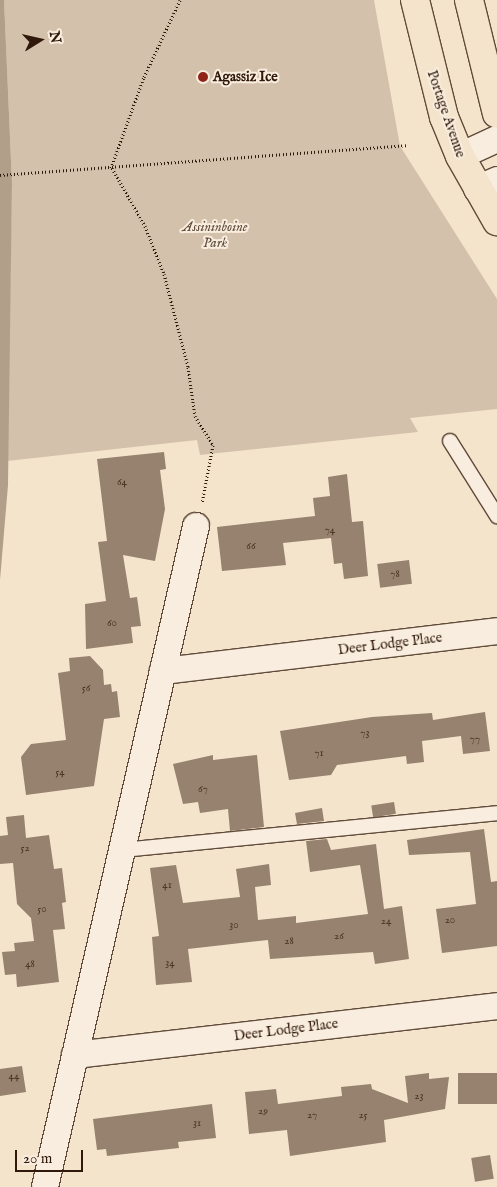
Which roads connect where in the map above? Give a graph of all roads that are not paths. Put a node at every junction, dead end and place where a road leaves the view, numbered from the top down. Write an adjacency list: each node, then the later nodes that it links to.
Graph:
1 (415, 0): 5 (highway, Portage Avenue)
2 (469, 0): 3 (highway)
3 (497, 114)
4 (497, 139): 5 (street)
5 (460, 156): 6 (highway, Portage Avenue)
6 (487, 185): 7 (highway, Portage Avenue)
7 (497, 221)
8 (450, 441): 9 (lane)
9 (497, 516)
10 (196, 526): 12 (street)
11 (497, 631): 12 (street, Deer Lodge Place)
12 (163, 671): 14 (street)
13 (497, 813): 14 (lane)
14 (122, 850): 16 (street)
15 (497, 1006): 16 (street, Deer Lodge Place)
16 (75, 1055): 17 (street)
17 (45, 1187)

